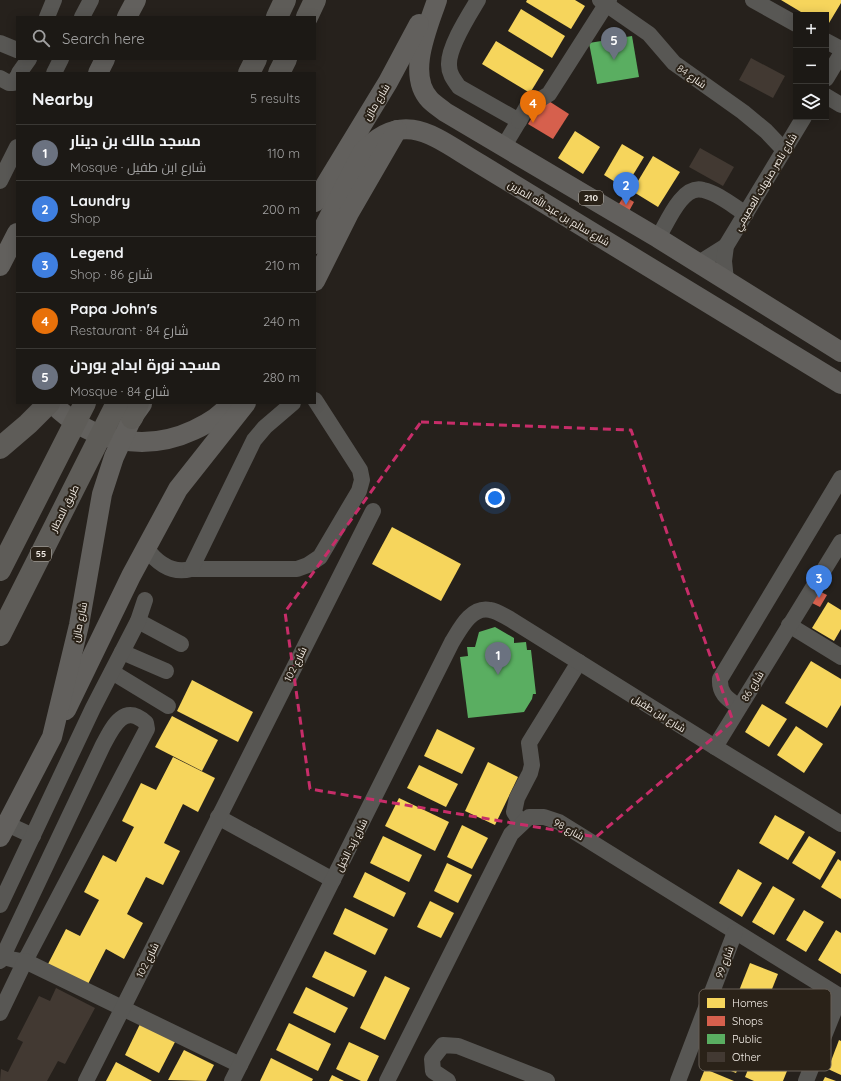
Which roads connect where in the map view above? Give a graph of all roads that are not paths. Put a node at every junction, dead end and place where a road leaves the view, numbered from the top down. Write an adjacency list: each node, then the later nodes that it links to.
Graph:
1 (54, 0): 11 (street)
2 (91, 0): 12 (street)
3 (136, 0): 13 (main road)
4 (285, 0): 14 (highway)
5 (315, 0): 15 (highway)
6 (432, 0): 37 (main road, شارع مازن)
7 (437, 0): 43 (main road, 210)
8 (478, 0): 41 (street)
9 (605, 1): 41 (street); 45 (street, شارع 84)
10 (759, 2): 16 (street)
11 (46, 16)
12 (83, 16)
13 (128, 16)
14 (277, 16)
15 (307, 16)
16 (793, 22)
17 (0, 43): 20 (street)
18 (829, 43): 19 (street)
19 (841, 49)
20 (16, 50)
21 (841, 54): 34 (street)
22 (28, 60): 28 (street)
23 (60, 60): 29 (street)
24 (105, 60): 30 (main road)
25 (110, 60): 31 (main road)
26 (256, 60): 32 (highway)
27 (286, 60): 33 (highway)
28 (20, 72)
29 (54, 72)
30 (99, 72)
31 (107, 72)
32 (250, 72)
33 (280, 72)
34 (829, 74)
35 (0, 78): 36 (street)
36 (16, 78)
37 (388, 82): 48 (main road, شارع مازن); 52 (main road)
38 (829, 98): 39 (street)
39 (841, 105)
40 (802, 120): 45 (street, شارع ناصر صنهات العصيمي)
41 (519, 121): 43 (street)
42 (397, 130): 46 (main road, شارع سالم بن عبد الله المزين); 53 (main road, شارع سالم بن عبد الله المزين); 57 (main road)
43 (499, 143): 46 (main road); 51 (main road, 210)
44 (16, 149): 47 (street)
45 (784, 150): 49 (street, شارع ناصر صنهات العصيمي)
46 (480, 164): 61 (main road, شارع سالم بن عبد الله المزين)
47 (0, 181)
48 (316, 200)
49 (746, 214): 51 (street); 54 (street, شارع ناصر صنهات العصيمي)
50 (16, 235): 56 (main road)
51 (658, 238): 55 (main road, 210)
52 (316, 241)
53 (316, 241)
54 (726, 246): 55 (street, شارع ناصر صنهات العصيمي); 58 (street, شارع ناصر صنهات العصيمي)
55 (699, 263): 58 (main road, 210)
56 (0, 266)
57 (316, 279)
58 (726, 280): 59 (main road, 210)
59 (808, 332): 60 (main road, 210); 61 (main road)
60 (841, 352)
61 (789, 353): 62 (main road, شارع سالم بن عبد الله المزين)
62 (841, 384)
63 (316, 402): 76 (street)
64 (49, 404): 71 (highway)
65 (51, 404): 67 (main road)
66 (84, 404): 77 (highway)
67 (230, 404)
68 (245, 404): 75 (main road)
69 (292, 404): 76 (street)
70 (133, 407): 82 (highway, طريق المطار / 55); 91 (main road, شارع مازن)
71 (0, 448)
72 (841, 478): 90 (street)
73 (372, 511): 93 (street, شارع 102)
74 (841, 542): 81 (street, شارع 86)
75 (146, 548): 76 (street); 91 (main road)
76 (191, 569)
77 (0, 570)
78 (146, 600): 80 (street)
79 (475, 612): 86 (street, شارع ابن طفيل); 98 (street, شارع زيد الخيل)
80 (138, 621): 83 (street); 84 (street)
81 (789, 625): 85 (street); 90 (street, شارع 86)
82 (0, 635)
83 (181, 644)
84 (122, 652): 87 (street); 88 (street)
85 (841, 657)
86 (579, 662): 92 (street, شارع ابن طفيل); 94 (street)
87 (166, 671)
88 (112, 672): 89 (street); 97 (street)
89 (168, 706)
90 (739, 707): 92 (street, شارع 86)
91 (52, 737): 96 (main road, شارع مازن)
92 (715, 747): 95 (street, شارع ابن طفيل)
93 (218, 817): 98 (street); 107 (street, شارع 102)
94 (520, 823): 100 (street, شارع 98); 115 (street)
95 (841, 824)
96 (3, 831): 97 (street)
97 (33, 836): 99 (street)
98 (333, 880): 111 (street, شارع زيد الخيل)
99 (0, 905)
100 (735, 932): 103 (street, شارع 99); 104 (street, شارع 98)
101 (1, 957): 102 (street); 102 (street)
102 (25, 961): 107 (street); 108 (street)
103 (713, 989)
104 (829, 989)
105 (831, 991): 106 (street, شارع 98)
106 (840, 996): 109 (street)
107 (123, 1008): 111 (street); 113 (street, شارع 102)
108 (0, 1013)
109 (831, 1018)
110 (699, 1026): 118 (street, شارع 99)
111 (240, 1065): 114 (street, شارع زيد الخيل)
112 (810, 1071): 119 (street)
113 (86, 1081)
114 (232, 1081)
115 (387, 1081)
116 (448, 1081): 117 (street)
117 (546, 1081)
118 (678, 1081)
119 (806, 1081)

